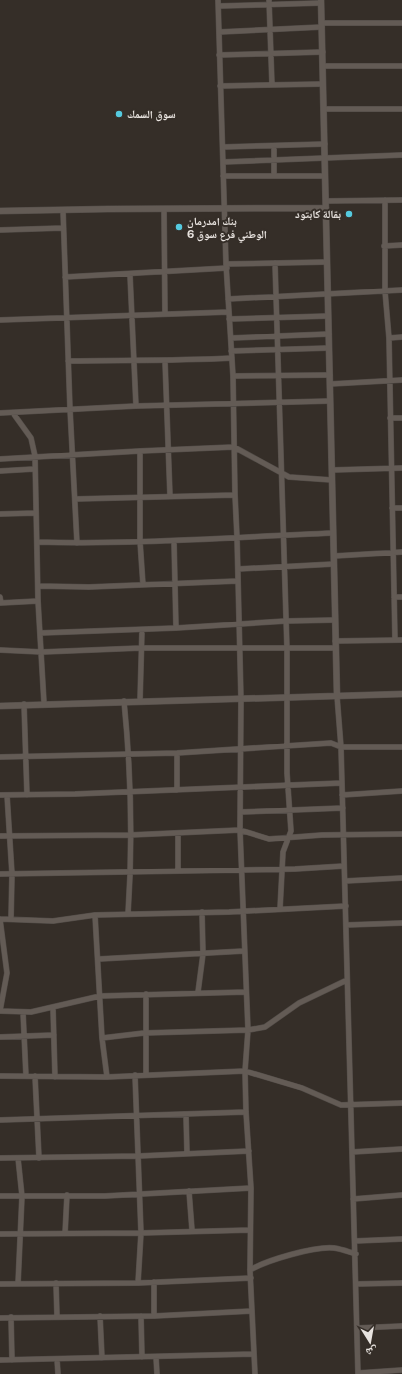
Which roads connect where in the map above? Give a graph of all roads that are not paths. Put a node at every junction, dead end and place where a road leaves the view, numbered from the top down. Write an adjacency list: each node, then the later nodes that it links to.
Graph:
1 (269, 2): 2 (street); 3 (street); 6 (street)
2 (321, 2): 5 (street)
3 (218, 3): 7 (street)
4 (402, 23): 5 (street)
5 (322, 25): 6 (street); 8 (street)
6 (270, 29): 7 (street); 9 (street)
7 (219, 32): 10 (street)
8 (323, 52): 9 (street); 11 (street)
9 (271, 54): 10 (street); 14 (street)
10 (219, 55): 15 (street)
11 (323, 66): 12 (street); 13 (street)
12 (402, 66)
13 (323, 84): 14 (street); 16 (street)
14 (272, 85): 15 (street)
15 (220, 86): 20 (street)
16 (324, 109): 17 (street); 18 (street)
17 (402, 109)
18 (324, 144): 19 (street); 22 (street)
19 (274, 146): 20 (street); 23 (street)
20 (222, 147): 24 (street)
21 (402, 155): 22 (street)
22 (325, 157): 23 (street); 27 (street)
23 (274, 160): 24 (street); 26 (street)
24 (223, 162): 25 (street)
25 (223, 176): 26 (street); 33 (street)
26 (274, 176): 27 (street)
27 (325, 176): 30 (street)
28 (385, 200): 29 (street); 30 (street); 39 (street)
29 (402, 200)
30 (326, 201): 31 (street)
31 (326, 208): 33 (street); 40 (street)
32 (164, 209): 33 (street); 34 (street); 43 (street)
33 (225, 209): 42 (street)
34 (63, 210): 35 (street); 36 (street)
35 (0, 211)
36 (63, 228): 37 (street); 45 (street)
37 (0, 230)
38 (402, 245): 39 (street)
39 (384, 246): 46 (street)
40 (327, 262): 41 (street); 48 (street)
41 (275, 263): 42 (street); 49 (street)
42 (227, 266): 43 (street); 50 (street)
43 (165, 272): 44 (street); 52 (street)
44 (130, 275): 45 (street); 53 (street)
45 (65, 277): 54 (street)
46 (385, 290): 47 (street); 48 (street); 63 (street)
47 (402, 290)
48 (328, 293): 49 (street); 55 (street)
49 (276, 298): 50 (street); 56 (street)
50 (228, 299): 51 (street)
51 (229, 312): 52 (street); 57 (street)
52 (166, 314): 53 (street)
53 (132, 315): 54 (street); 68 (street)
54 (66, 316): 58 (street); 69 (street)
55 (328, 316): 56 (street); 59 (street)
56 (277, 318): 57 (street); 60 (street)
57 (229, 319): 62 (street)
58 (0, 320)
59 (329, 334): 60 (street); 64 (street)
60 (278, 336): 62 (street); 65 (street)
61 (402, 337): 63 (street)
62 (231, 338): 66 (street)
63 (388, 338): 74 (street)
64 (329, 348): 65 (street); 71 (street)
65 (279, 350): 66 (street); 72 (street)
66 (231, 351): 67 (street)
67 (232, 358): 70 (street); 73 (street)
68 (135, 360): 69 (street); 70 (street); 80 (street)
69 (68, 361): 82 (street)
70 (166, 361): 81 (street)
71 (330, 374): 72 (street); 76 (street)
72 (278, 375): 73 (street); 77 (street)
73 (234, 376): 79 (street)
74 (390, 380): 75 (street); 76 (street); 85 (street)
75 (402, 380)
76 (330, 384): 78 (street)
77 (279, 401): 78 (street); 79 (street); 98 (street)
78 (330, 401): 96 (street)
79 (234, 403): 81 (street); 87 (street)
80 (136, 406): 81 (street); 82 (street)
81 (168, 406): 88 (street)
82 (70, 409): 83 (street); 90 (street)
83 (13, 413): 84 (street); 91 (street)
84 (0, 414)
85 (390, 418): 86 (street); 93 (street)
86 (402, 418)
87 (234, 447): 88 (street); 98 (street); 100 (street)
88 (168, 450): 89 (street); 101 (street)
89 (140, 451): 90 (street); 102 (street)
90 (72, 455): 91 (street); 103 (street)
91 (35, 456): 92 (street); 95 (street)
92 (0, 459)
93 (390, 468): 94 (street); 96 (street); 104 (street)
94 (402, 468)
95 (34, 469): 97 (street); 106 (street)
96 (332, 470): 99 (street)
97 (0, 471)
98 (280, 472): 99 (street); 109 (street)
99 (332, 480): 108 (street)
100 (235, 495): 101 (street); 110 (street)
101 (170, 496): 102 (street)
102 (140, 497): 103 (street); 111 (street)
103 (75, 499): 114 (street)
104 (392, 508): 105 (street); 115 (street)
105 (402, 508)
106 (36, 513): 107 (street); 113 (street)
107 (0, 514)
108 (333, 533): 109 (street); 117 (street)
109 (283, 535): 110 (street); 119 (street)
110 (237, 537): 112 (street); 120 (street)
111 (140, 541): 112 (street); 114 (street); 123 (street)
112 (174, 541): 122 (street)
113 (37, 542): 114 (street); 124 (street)
114 (77, 543)
115 (394, 552): 116 (street); 117 (street); 127 (street)
116 (402, 552)
117 (334, 556): 118 (street)
118 (334, 564): 119 (street); 130 (street)
119 (284, 566): 120 (street); 131 (street)
120 (238, 569): 121 (street)
121 (238, 581): 122 (street); 132 (street)
122 (174, 584): 123 (street); 133 (street)
123 (143, 585): 124 (street)
124 (38, 586): 128 (street)
125 (402, 596): 127 (street)
126 (0, 597): 129 (street)
127 (394, 597): 136 (street)
128 (38, 601): 129 (street); 135 (street)
129 (0, 603)
130 (335, 620): 131 (street); 138 (street)
131 (286, 621): 132 (street); 142 (street)
132 (238, 624): 133 (street); 140 (street)
133 (176, 628): 134 (street)
134 (142, 630): 135 (street); 139 (street)
135 (40, 633): 144 (street)
136 (395, 640): 137 (street); 138 (street)
137 (402, 640)
138 (335, 641): 141 (street)
139 (141, 648): 140 (street); 144 (street); 150 (street)
140 (239, 648): 142 (street); 148 (street)
141 (336, 648): 142 (street); 146 (street)
142 (287, 649): 147 (street)
143 (0, 650): 144 (street)
144 (42, 652): 151 (street)
145 (402, 694): 146 (street)
146 (337, 696): 147 (street); 156 (street)
147 (287, 698): 148 (street); 154 (street)
148 (241, 700): 150 (street); 157 (street)
149 (124, 701): 150 (street); 151 (street); 158 (street)
150 (140, 701)
151 (44, 703): 152 (street)
152 (24, 704): 153 (street); 160 (street)
153 (0, 706)
154 (288, 746): 156 (street); 157 (street); 163 (street)
155 (402, 746): 156 (street)
156 (341, 747): 162 (street)
157 (241, 750): 159 (street); 164 (street)
158 (129, 753): 159 (street); 160 (street); 167 (street)
159 (177, 753): 165 (street)
160 (27, 756): 161 (street); 170 (street)
161 (0, 757)
162 (342, 782): 163 (street); 171 (street)
163 (288, 784): 164 (street); 173 (street)
164 (241, 788): 165 (street); 174 (street)
165 (177, 790): 167 (street)
166 (402, 791): 171 (street)
167 (131, 792): 170 (street); 179 (street)
168 (0, 795): 169 (street)
169 (7, 795): 170 (street); 181 (street)
170 (27, 795)
171 (342, 795): 172 (street)
172 (343, 808): 173 (street); 177 (street)
173 (290, 809): 174 (street); 182 (street)
174 (240, 812): 175 (street)
175 (240, 830): 176 (street); 182 (street); 184 (street)
176 (178, 833): 179 (street); 186 (street)
177 (344, 834): 178 (street); 182 (street); 183 (street)
178 (402, 834)
179 (130, 835): 181 (street); 187 (street)
180 (0, 836): 181 (street)
181 (10, 836): 189 (street)
182 (290, 837): 185 (street)
183 (344, 866): 185 (street); 191 (street)
184 (242, 869): 185 (street); 186 (street); 194 (street)
185 (282, 869): 193 (street)
186 (178, 870): 187 (street)
187 (131, 872): 189 (street); 196 (street)
188 (0, 874): 189 (street)
189 (12, 874): 199 (street)
190 (402, 878): 191 (street)
191 (345, 881): 192 (street)
192 (346, 906): 193 (street); 201 (street)
193 (280, 909): 194 (street)
194 (243, 911): 195 (street); 202 (street)
195 (202, 912): 196 (street); 203 (street)
196 (128, 914): 197 (street)
197 (95, 915): 199 (street); 204 (street)
198 (0, 919): 199 (street); 205 (street)
199 (11, 919)
200 (402, 923): 201 (street)
201 (346, 926): 206 (street)
202 (244, 951): 203 (street); 208 (street)
203 (203, 954): 204 (street); 207 (street)
204 (99, 959): 210 (street)
205 (3, 960): 211 (street)
206 (347, 980): 214 (street); 229 (street)
207 (198, 992): 208 (street); 209 (street)
208 (246, 992): 214 (street)
209 (146, 994): 210 (street); 215 (street)
210 (100, 996): 212 (street); 219 (street)
211 (1, 998): 213 (street)
212 (53, 1008): 213 (street); 216 (street)
213 (23, 1012): 217 (street)
214 (248, 1030): 215 (street); 220 (street)
215 (144, 1033): 219 (street); 222 (street)
216 (54, 1035): 217 (street); 226 (street)
217 (24, 1036): 218 (street); 224 (street)
218 (0, 1037)
219 (102, 1038): 227 (street)
220 (245, 1071): 222 (street); 229 (street); 230 (street)
221 (135, 1075): 222 (street); 227 (street); 232 (street)
222 (146, 1075)
223 (0, 1076): 224 (street)
224 (26, 1076): 225 (street)
225 (35, 1076): 226 (street); 233 (street)
226 (55, 1076): 227 (street)
227 (107, 1077)
228 (402, 1103): 229 (street)
229 (351, 1104): 237 (street)
230 (246, 1112): 231 (street); 236 (street)
231 (186, 1115): 232 (street); 238 (street)
232 (137, 1116): 233 (street); 239 (street)
233 (37, 1119): 234 (street); 242 (street)
234 (0, 1120)
235 (402, 1149): 237 (street)
236 (249, 1151): 238 (street); 243 (street)
237 (352, 1152): 250 (street)
238 (187, 1153): 239 (street)
239 (139, 1156): 242 (street); 245 (street)
240 (0, 1158): 241 (street)
241 (18, 1158): 242 (street); 249 (street)
242 (39, 1158)
243 (251, 1188): 244 (street); 252 (street)
244 (189, 1191): 245 (street); 251 (street)
245 (140, 1194): 246 (street); 256 (street)
246 (67, 1195): 249 (street); 255 (street)
247 (402, 1195): 250 (street)
248 (0, 1196): 249 (street)
249 (22, 1196): 254 (street)
250 (354, 1198): 258 (street)
251 (192, 1230): 252 (street); 256 (street)
252 (250, 1230): 260 (street)
253 (0, 1234): 254 (street)
254 (22, 1234): 255 (street); 267 (street)
255 (65, 1234): 256 (street)
256 (141, 1234): 264 (street)
257 (402, 1240): 258 (street)
258 (355, 1241): 259 (street)
259 (356, 1254): 260 (street); 268 (street)
260 (250, 1270): 261 (street)
261 (251, 1278): 262 (street); 269 (street)
262 (154, 1282): 264 (street); 273 (street)
263 (56, 1283): 264 (street); 267 (street); 270 (street)
264 (138, 1283)
265 (402, 1283): 268 (street)
266 (0, 1284): 267 (street)
267 (18, 1284)
268 (356, 1284): 277 (street)
269 (252, 1311): 273 (street); 278 (street)
270 (58, 1316): 271 (street); 275 (street)
271 (100, 1316): 272 (street); 281 (street)
272 (141, 1316): 273 (street); 279 (street)
273 (154, 1316)
274 (0, 1318): 275 (street)
275 (11, 1318): 284 (street)
276 (402, 1326): 277 (street)
277 (358, 1328): 289 (street)
278 (254, 1354): 280 (street); 288 (street)
279 (142, 1357): 280 (street); 281 (street)
280 (156, 1357): 287 (street)
281 (102, 1358): 282 (street)
282 (57, 1359): 284 (street); 286 (street)
283 (0, 1360): 284 (street)
284 (12, 1360)
285 (402, 1370): 289 (street)
286 (58, 1374)
287 (157, 1374)
288 (255, 1374)
289 (358, 1374)

